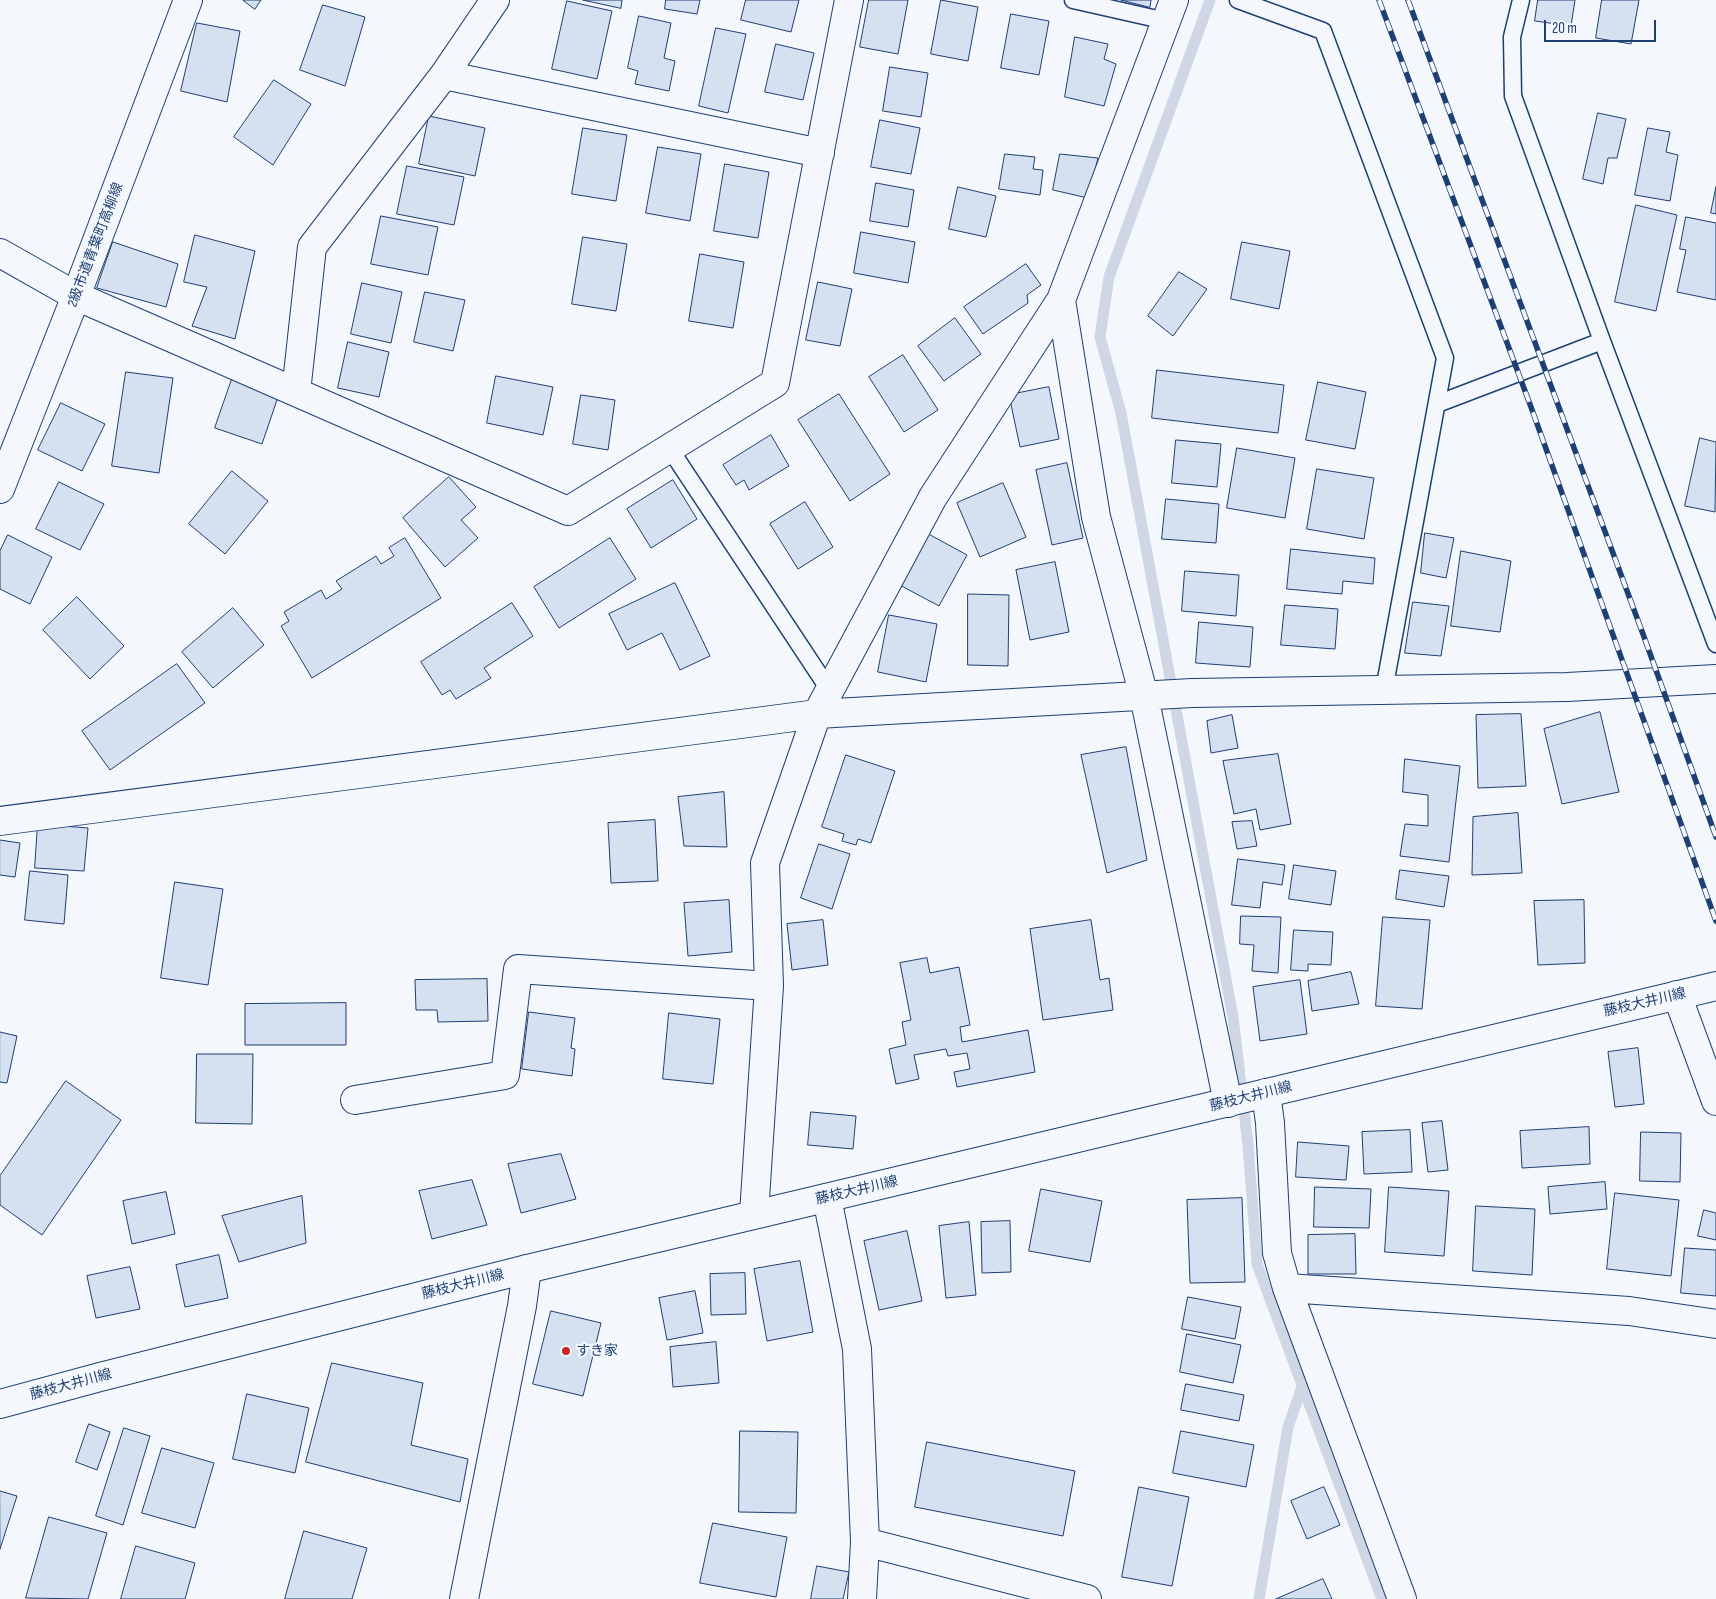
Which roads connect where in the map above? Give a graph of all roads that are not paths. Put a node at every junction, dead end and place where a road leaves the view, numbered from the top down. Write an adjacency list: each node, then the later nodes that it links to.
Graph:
1 (188, 0): 11 (street, 2級市道青葉町高柳線)
2 (495, 0): 8 (street)
3 (849, 0): 9 (street)
4 (1073, 0): 7 (lane)
5 (1238, 0): 15 (lane)
6 (1521, 0): 13 (lane)
7 (1170, 11): 12 (street)
8 (444, 75): 9 (street); 14 (street)
9 (820, 153): 16 (street)
10 (0, 253): 11 (street)
11 (76, 296): 14 (street); 17 (street, 2級市道青葉町高柳線)
12 (1061, 300): 21 (street); 22 (street)
13 (1602, 341): 15 (lane); 18 (lane)
14 (296, 392): 16 (street)
15 (1437, 404): 20 (lane)
16 (670, 449): 22 (lane)
17 (0, 488)
18 (1716, 644)
19 (1716, 679): 20 (street)
20 (1384, 690): 21 (street)
21 (1144, 696): 22 (street); 30 (street)
22 (823, 702): 23 (street); 24 (street)
23 (0, 821)
24 (769, 986): 28 (street); 32 (street)
25 (1716, 986): 26 (street, 藤枝大井川線)
26 (1677, 995): 27 (street, 藤枝大井川線); 29 (street)
27 (1266, 1094): 30 (street, 藤枝大井川線); 34 (street)
28 (354, 1100)
29 (1716, 1101)
30 (1228, 1103): 31 (street, 藤枝大井川線)
31 (827, 1198): 32 (street, 藤枝大井川線); 37 (street)
32 (754, 1214): 33 (street, 藤枝大井川線)
33 (527, 1269): 36 (street, 藤枝大井川線); 38 (street)
34 (1287, 1288): 35 (street); 41 (street)
35 (1716, 1324)
36 (0, 1404)
37 (865, 1542): 39 (street); 40 (street)
38 (464, 1599)
39 (862, 1599)
40 (1087, 1599)
41 (1402, 1599)

